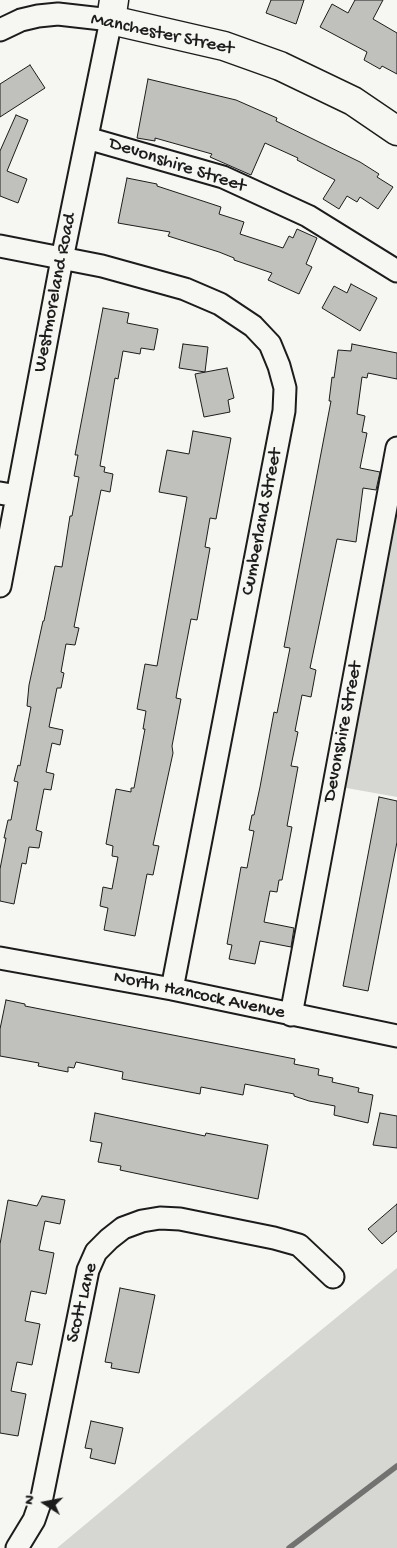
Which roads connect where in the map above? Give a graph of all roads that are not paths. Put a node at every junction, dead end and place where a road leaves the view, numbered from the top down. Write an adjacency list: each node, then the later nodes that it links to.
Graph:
1 (113, 10): 2 (street, Manchester Street); 3 (street, Manchester Street); 4 (street, Westmoreland Road)
2 (0, 30)
3 (397, 131)
4 (87, 138): 6 (street, Westmoreland Road); 7 (street, Devonshire Street)
5 (0, 246): 6 (street, Cumberland Street)
6 (62, 258): 9 (street, Westmoreland Road); 12 (street, Cumberland Street)
7 (397, 271)
8 (397, 448): 13 (street, Devonshire Street)
9 (9, 494): 10 (street, Westmoreland Road)
10 (0, 586)
11 (0, 958): 12 (street, North Hancock Avenue)
12 (172, 989): 13 (street, North Hancock Avenue)
13 (290, 1015): 14 (street, North Hancock Avenue)
14 (397, 1036)
15 (333, 1277): 16 (street, Scott Lane)
16 (17, 1548)

